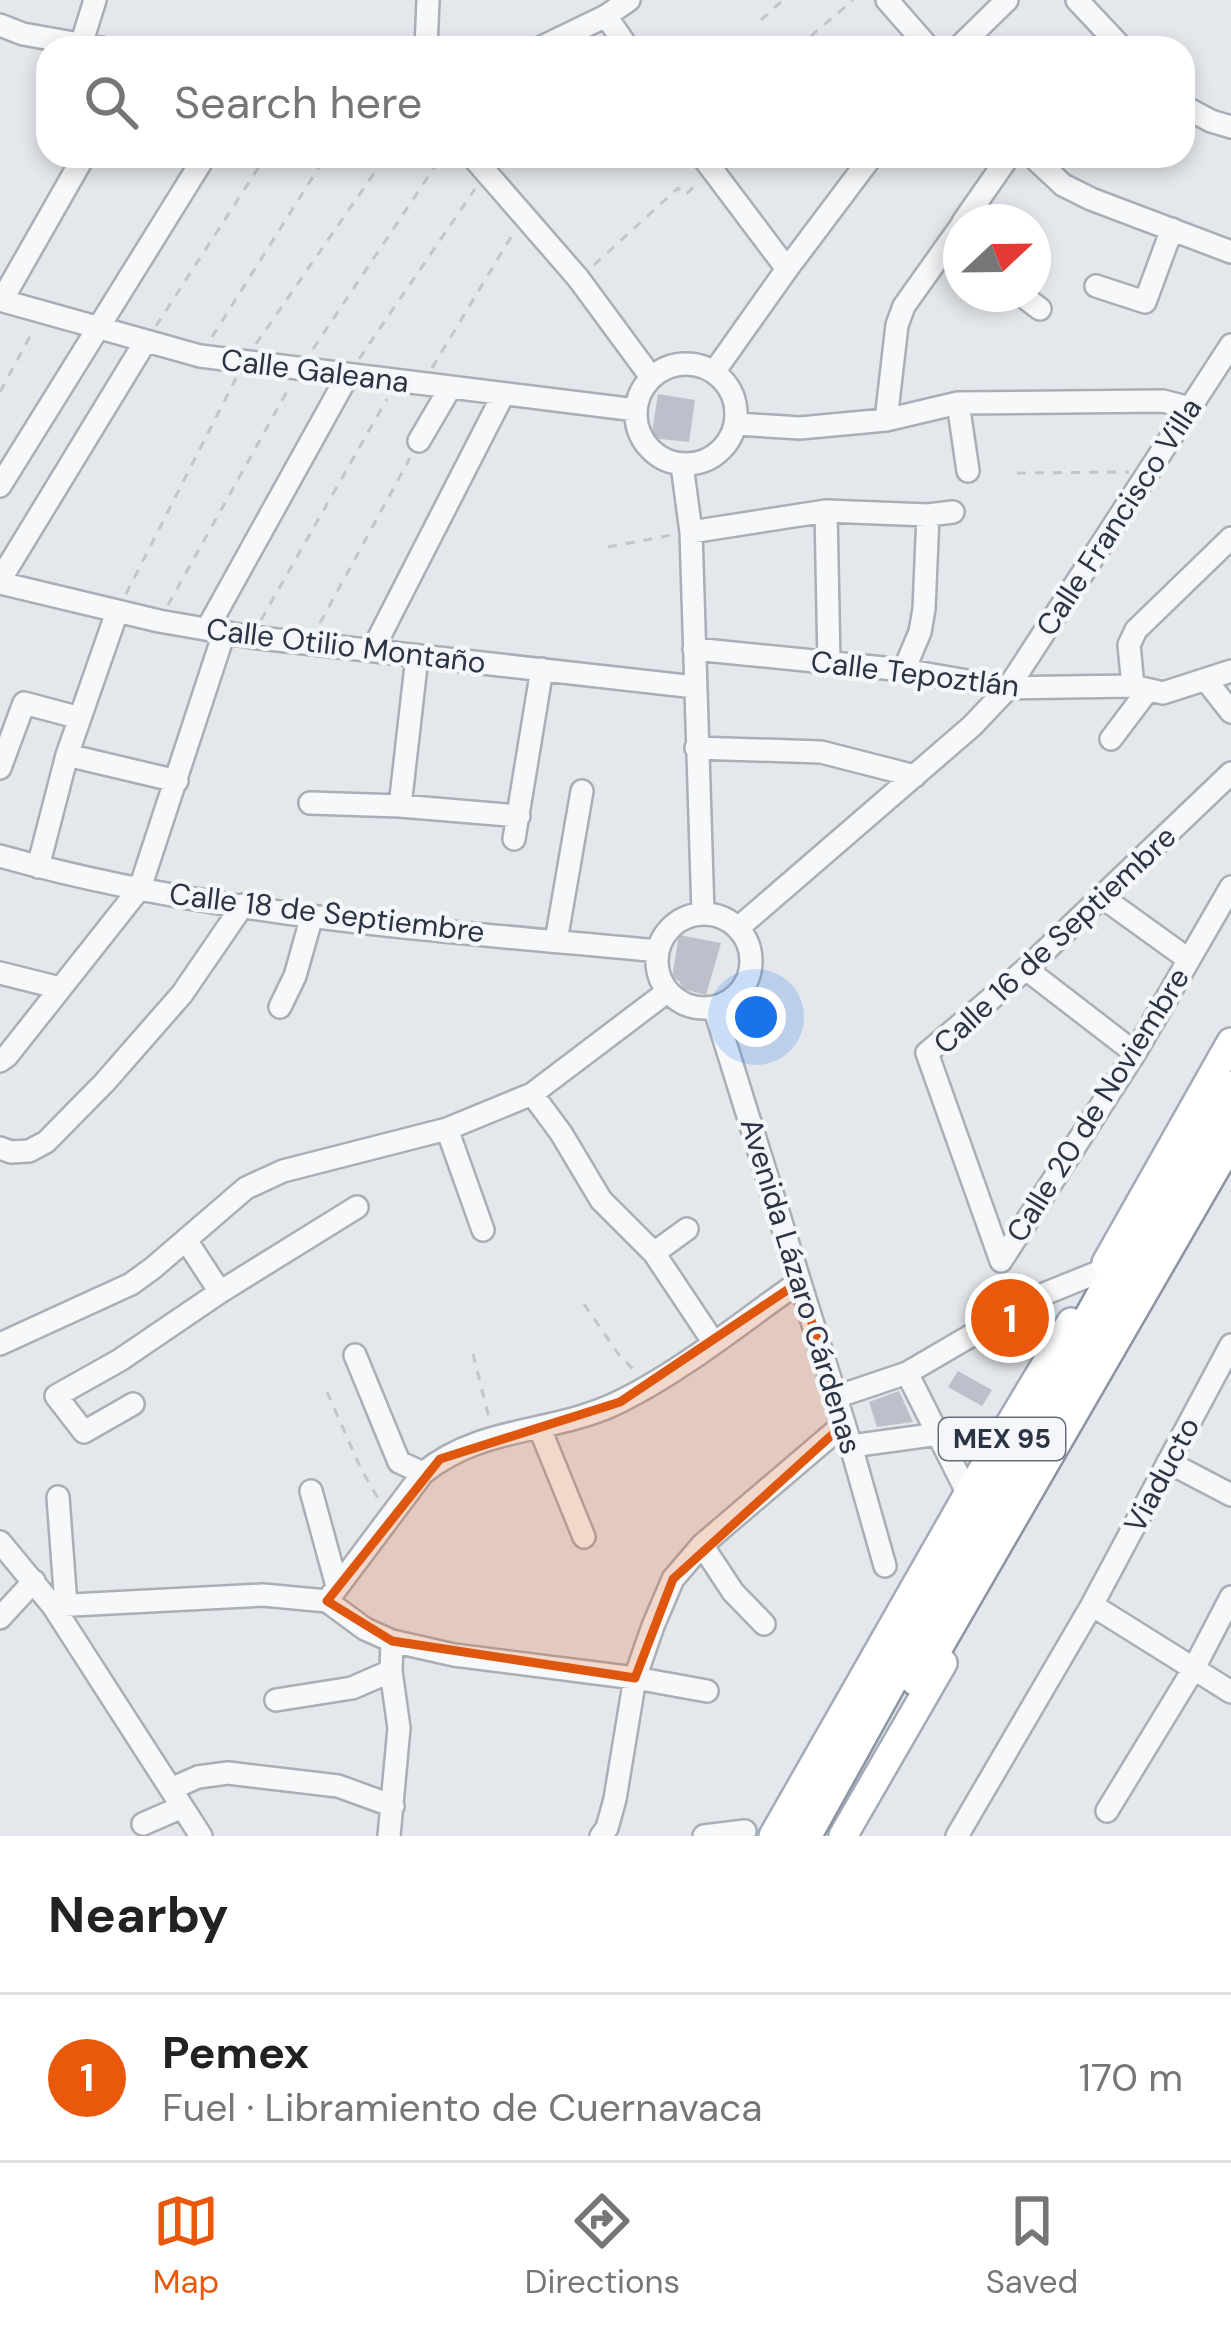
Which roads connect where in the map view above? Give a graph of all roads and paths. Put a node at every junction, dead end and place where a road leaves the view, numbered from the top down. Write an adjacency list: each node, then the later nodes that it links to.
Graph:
1 (95, 0): 13 (street)
2 (428, 0): 14 (street)
3 (629, 0): 9 (street)
4 (783, 0): 10 (path)
5 (853, 0): 17 (path)
6 (887, 0): 18 (street)
7 (1007, 0): 19 (street)
8 (1078, 0): 20 (street)
9 (606, 16): 15 (street); 16 (street)
10 (760, 20)
11 (0, 25): 12 (street)
12 (36, 36)
13 (93, 36)
14 (426, 36)
15 (565, 36)
16 (620, 36)
17 (811, 36)
18 (918, 36)
19 (970, 36)
20 (1111, 36)
21 (1195, 112): 22 (street)
22 (1231, 127)
23 (77, 168): 44 (street)
24 (198, 168): 46 (street)
25 (258, 168): 47 (path)
26 (318, 168): 49 (path)
27 (378, 168): 50 (path)
28 (434, 168): 51 (path)
29 (477, 168): 53 (path)
30 (482, 168): 37 (street)
31 (702, 168): 42 (path)
32 (713, 168): 41 (street)
33 (863, 168): 41 (street)
34 (1001, 168): 36 (street)
35 (1045, 168): 38 (street)
36 (979, 204)
37 (523, 218): 42 (street); 56 (path)
38 (1172, 229): 39 (street); 43 (street)
39 (1231, 252)
40 (943, 256): 63 (street)
41 (787, 269): 52 (street)
42 (578, 278): 54 (street)
43 (1096, 286)
44 (1, 300): 45 (street, Calle Galeana)
45 (44, 312): 46 (street, Calle Galeana); 58 (path)
46 (98, 328): 47 (street, Calle Galeana); 70 (street)
47 (145, 342): 49 (street, Calle Galeana); 77 (street)
48 (1231, 345): 61 (street, Calle Francisco Villa)
49 (200, 356): 50 (street, Calle Galeana)
50 (243, 363): 51 (street, Calle Galeana); 78 (path)
51 (300, 369): 53 (street, Calle Galeana); 79 (path)
52 (714, 372): 54 (street); 64 (street)
53 (348, 375): 55 (street, Calle Galeana); 80 (street)
54 (651, 377): 62 (street)
55 (397, 382): 56 (street, Calle Galeana); 81 (path)
56 (421, 385): 57 (street, Calle Galeana)
57 (449, 388): 59 (street, Calle Galeana); 65 (street)
58 (0, 392)
59 (503, 395): 62 (street, Calle Galeana); 83 (street)
60 (958, 403): 61 (street); 63 (street); 67 (street)
61 (1190, 408): 68 (street, Calle Francisco Villa)
62 (636, 410): 66 (street)
63 (886, 420): 64 (street)
64 (736, 424): 66 (street)
65 (419, 441): 82 (path)
66 (682, 464): 74 (street)
67 (968, 471)
68 (1150, 472): 69 (path); 92 (street, Calle Francisco Villa)
69 (1017, 473)
70 (0, 486)
71 (826, 511): 73 (street); 74 (street); 86 (street)
72 (953, 512): 73 (street)
73 (928, 515): 88 (street)
74 (691, 532): 76 (path); 84 (street)
75 (1231, 538): 93 (street)
76 (608, 547)
77 (0, 581): 78 (street, Calle Otilio Montaño)
78 (117, 612): 79 (street, Calle Otilio Montaño); 95 (street)
79 (159, 621): 80 (street, Calle Otilio Montaño)
80 (216, 631): 81 (street, Calle Otilio Montaño); 102 (street)
81 (251, 638): 82 (street, Calle Otilio Montaño)
82 (309, 643): 83 (street, Calle Otilio Montaño)
83 (373, 650): 85 (street, Calle Otilio Montaño)
84 (694, 650): 86 (street, Calle Tepoztlán); 91 (street)
85 (417, 657): 87 (street, Calle Otilio Montaño); 105 (street)
86 (829, 663): 88 (street, Calle Tepoztlán)
87 (542, 669): 91 (street, Calle Otilio Montaño); 105 (street)
88 (904, 670): 92 (street, Calle Tepoztlán)
89 (1231, 671): 90 (street, Calle Tepoztlán)
90 (1206, 680): 93 (street, Calle Tepoztlán); 94 (street)
91 (695, 687): 97 (street)
92 (1007, 688): 93 (street, Calle Tepoztlán); 101 (street, Calle Francisco Villa)
93 (1140, 688): 96 (street)
94 (1231, 712)
95 (80, 718): 98 (street); 99 (street)
96 (1111, 739)
97 (697, 748): 101 (street); 112 (street)
98 (67, 755): 102 (street); 107 (street)
99 (0, 768)
100 (1231, 773): 110 (street, Calle 16 de Septiembre)
101 (915, 776): 114 (street, Calle Francisco Villa)
102 (177, 781): 109 (street)
103 (582, 791): 115 (street)
104 (310, 803): 105 (street)
105 (400, 806)
106 (0, 856): 107 (street, Calle 18 de Septiembre)
107 (38, 867): 109 (street, Calle 18 de Septiembre)
108 (1231, 886): 117 (street, Calle 20 de Noviembre)
109 (140, 888): 111 (street, Calle 18 de Septiembre); 120 (street)
110 (1102, 897): 117 (street); 118 (street, Calle 16 de Septiembre)
111 (243, 905): 113 (street, Calle 18 de Septiembre); 131 (street)
112 (703, 913): 114 (street); 116 (street)
113 (312, 916): 115 (street, Calle 18 de Septiembre); 122 (street)
114 (738, 928): 123 (street)
115 (556, 941): 116 (street, Calle 18 de Septiembre)
116 (658, 951): 121 (street)
117 (1188, 959): 125 (street, Calle 20 de Noviembre)
118 (1026, 969): 125 (street); 138 (street, Calle 16 de Septiembre)
119 (0, 973): 120 (street)
120 (60, 988): 126 (street)
121 (668, 991): 123 (street); 128 (street)
122 (280, 1006)
123 (714, 1007): 140 (street, Avenida Lázaro Cárdenas)
124 (1231, 1042): 139 (main road, MEX 95)
125 (1135, 1053): 138 (street, Calle 20 de Noviembre)
126 (0, 1061)
127 (1231, 1088): 192 (highway, MEX 95)
128 (532, 1094): 129 (street); 137 (street)
129 (447, 1129): 135 (street); 136 (street)
130 (1231, 1136): 193 (highway, MEX 95)
131 (0, 1148)
132 (1231, 1165): 194 (main road, MEX 95)
133 (357, 1207): 141 (street)
134 (687, 1228): 137 (street)
135 (483, 1230)
136 (185, 1240): 141 (street); 144 (street)
137 (655, 1253): 143 (street)
138 (1000, 1261)
139 (1101, 1271): 148 (street); 161 (main road, MEX 95)
140 (799, 1282): 143 (street); 151 (street, Avenida Lázaro Cárdenas)
141 (220, 1292): 152 (street)
142 (584, 1304): 149 (path)
143 (714, 1343): 149 (street)
144 (0, 1344)
145 (1231, 1345): 158 (street, Viaducto)
146 (473, 1354): 156 (path)
147 (355, 1355): 159 (street)
148 (908, 1373): 151 (street); 155 (street)
149 (649, 1385): 154 (street)
150 (327, 1392): 164 (path)
151 (836, 1397): 153 (street, Avenida Lázaro Cárdenas)
152 (133, 1404)
153 (844, 1424): 157 (street, Avenida Lázaro Cárdenas); 167 (street)
154 (539, 1429): 156 (street); 165 (street)
155 (939, 1434): 157 (street); 161 (street)
156 (494, 1436): 159 (street)
157 (851, 1446): 168 (street, Avenida Lázaro Cárdenas)
158 (1168, 1462): 162 (street); 173 (street, Viaducto)
159 (422, 1473): 164 (street)
160 (311, 1491): 170 (street)
161 (968, 1494): 187 (main road, MEX 95)
162 (1231, 1495)
163 (58, 1497): 172 (street)
164 (395, 1511): 170 (street)
165 (584, 1537)
166 (0, 1542): 169 (street)
167 (703, 1545): 175 (street); 179 (street)
168 (885, 1566)
169 (34, 1581): 172 (street); 174 (street)
170 (332, 1593): 172 (street); 176 (street)
171 (1231, 1597): 177 (street)
172 (60, 1605): 183 (street)
173 (1092, 1605): 177 (street); 195 (street, Viaducto)
174 (0, 1618)
175 (764, 1624)
176 (392, 1641): 178 (street); 179 (street)
177 (1192, 1670): 181 (street); 185 (street)
178 (392, 1672): 182 (street); 184 (street)
179 (635, 1678): 180 (street); 190 (street)
180 (707, 1691)
181 (1231, 1692)
182 (276, 1700)
183 (176, 1798): 184 (street); 186 (street); 188 (street)
184 (393, 1806): 189 (street)
185 (1107, 1811)
186 (143, 1824)
187 (759, 1834): 191 (street)
188 (201, 1836)
189 (389, 1836)
190 (601, 1836)
191 (704, 1836)
192 (804, 1836)
193 (825, 1836)
194 (843, 1836)
195 (956, 1836)

